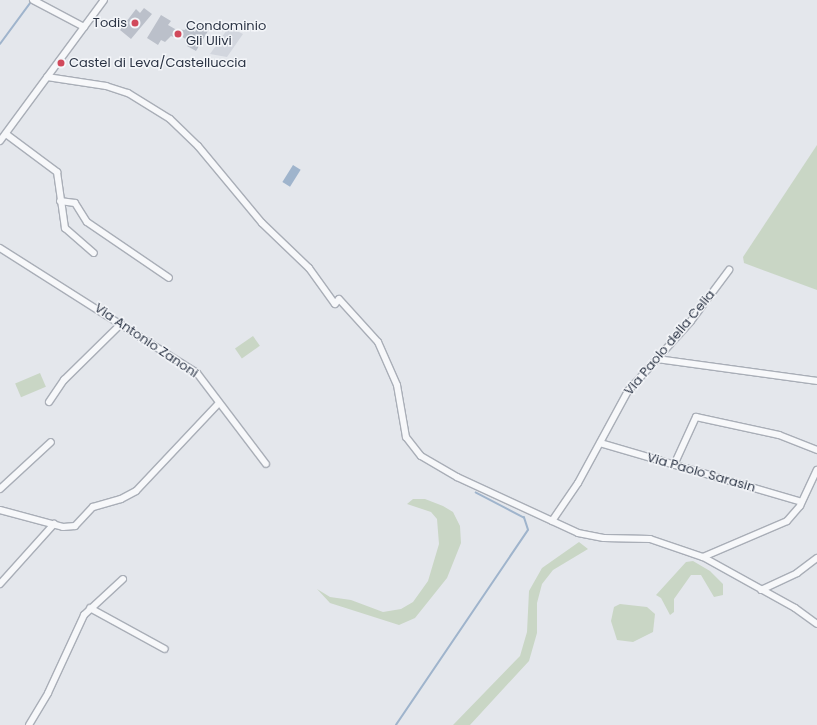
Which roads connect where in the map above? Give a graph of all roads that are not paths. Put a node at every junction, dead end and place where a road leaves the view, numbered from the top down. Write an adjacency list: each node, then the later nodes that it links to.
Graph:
1 (34, 0): 3 (street)
2 (104, 0): 3 (street)
3 (84, 27): 4 (street)
4 (46, 77): 5 (street); 26 (street)
5 (6, 134): 6 (street); 7 (street)
6 (0, 141)
7 (60, 200): 9 (street); 11 (street)
8 (0, 248): 12 (street, Via Antonio Zanoni)
9 (94, 253)
10 (729, 270): 13 (street, Via Paolo della Celia)
11 (169, 278)
12 (121, 324): 15 (street); 16 (street, Via Antonio Zanoni)
13 (657, 358): 14 (street); 18 (street, Via Paolo della Celia)
14 (817, 381)
15 (49, 402)
16 (220, 403): 20 (street, Via Antonio Zanoni); 27 (street)
17 (51, 442): 23 (street)
18 (600, 443): 21 (street, Via Paolo Sarasin); 26 (street, Via Paolo della Celia)
19 (817, 450): 21 (street)
20 (266, 464)
21 (674, 464): 24 (street, Via Paolo Sarasin)
22 (817, 470): 24 (street)
23 (0, 489)
24 (802, 502): 28 (street)
25 (0, 510): 27 (street)
26 (552, 521): 28 (street)
27 (54, 524): 31 (street)
28 (703, 558): 32 (street)
29 (817, 558): 32 (street)
30 (123, 579): 33 (street)
31 (0, 584)
32 (761, 590): 34 (street)
33 (90, 608): 35 (street); 36 (street)
34 (817, 624)
35 (165, 649)
36 (29, 725)

